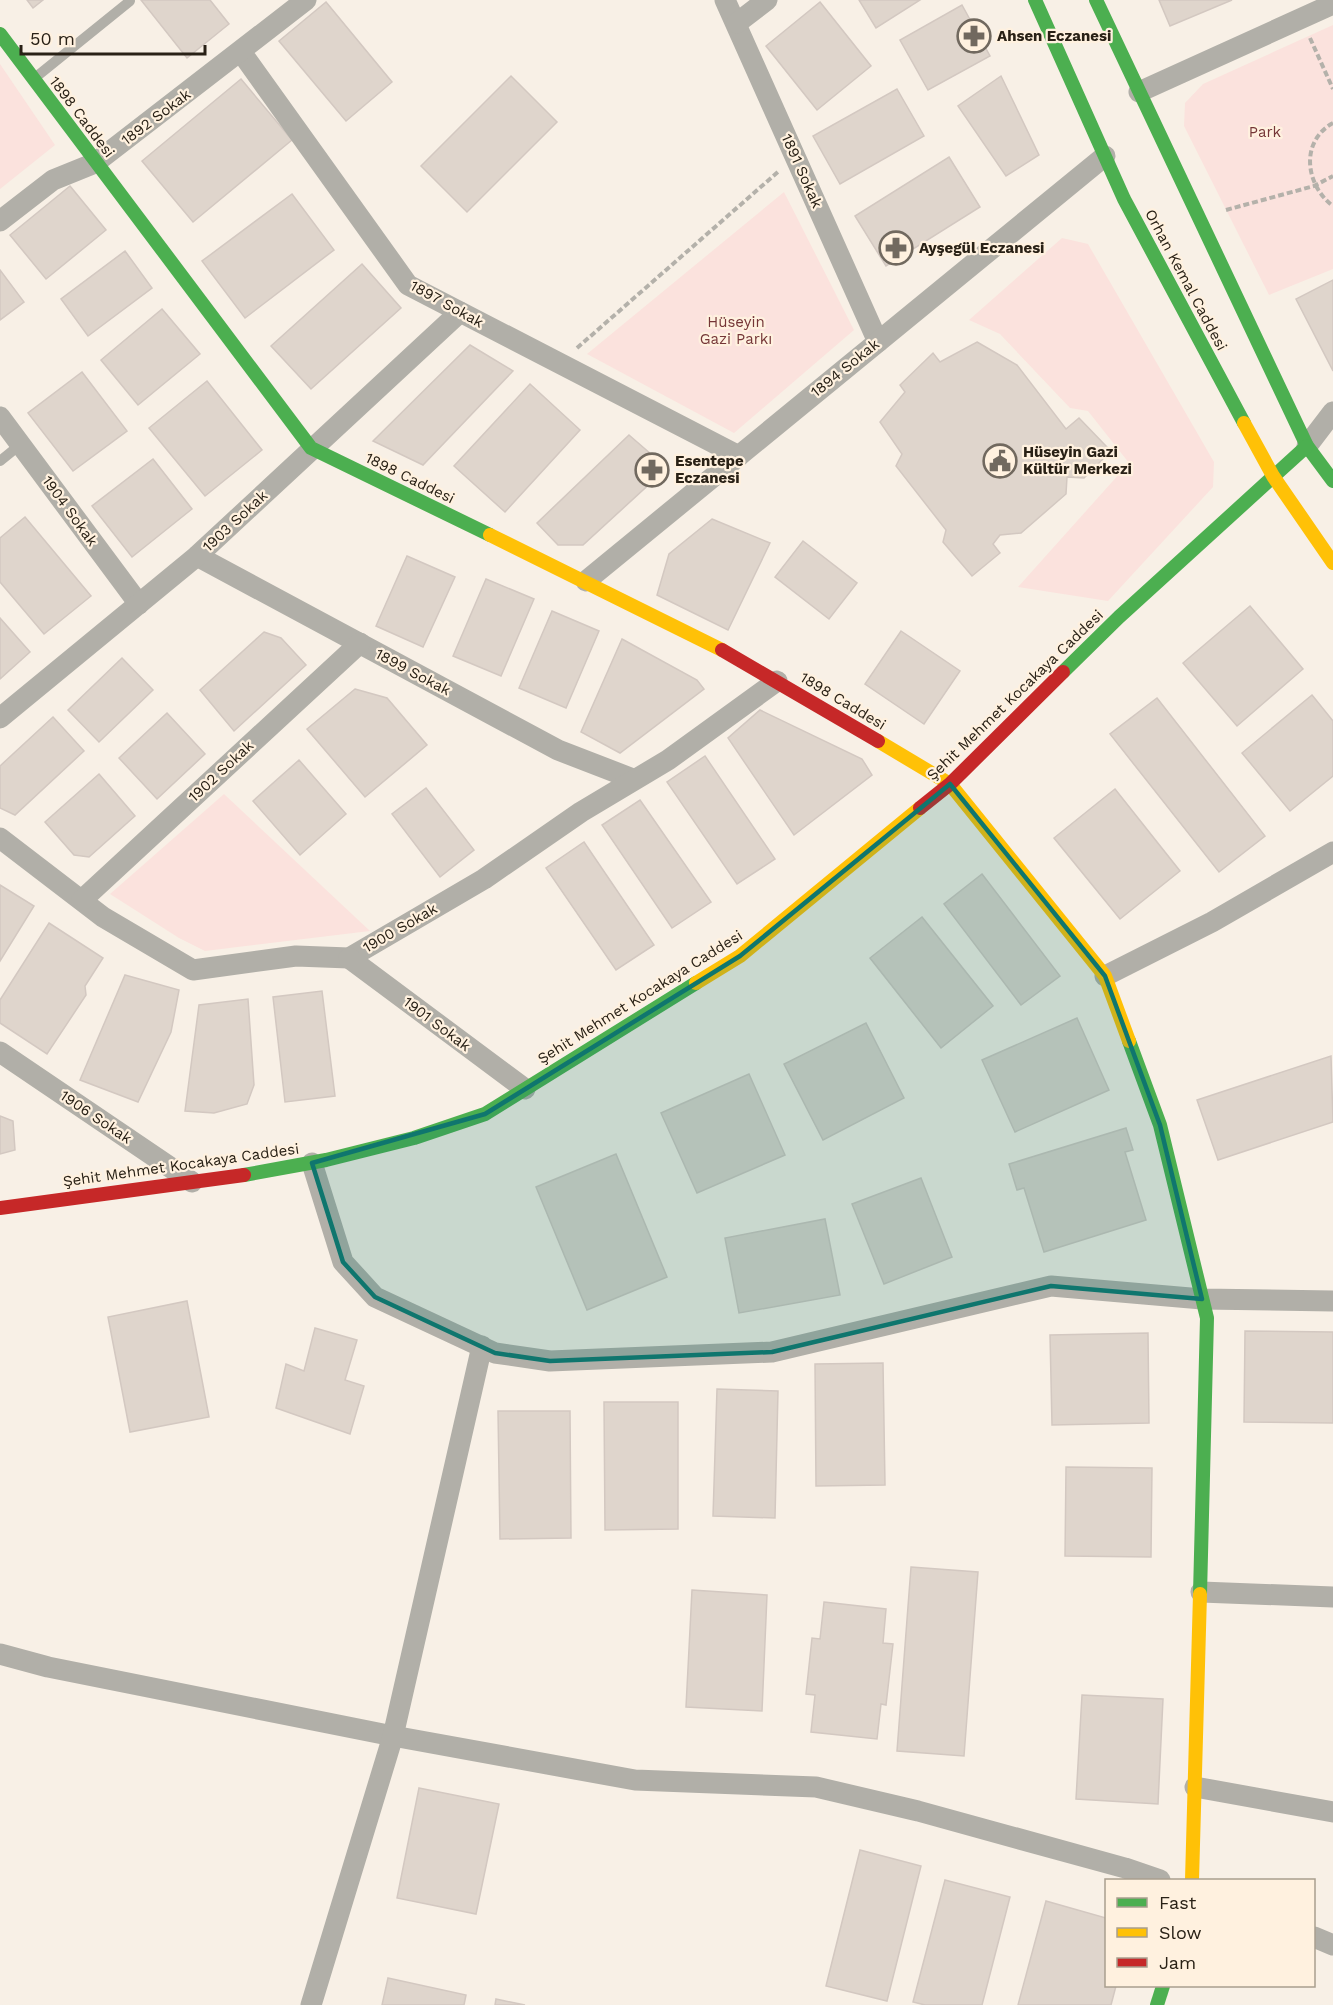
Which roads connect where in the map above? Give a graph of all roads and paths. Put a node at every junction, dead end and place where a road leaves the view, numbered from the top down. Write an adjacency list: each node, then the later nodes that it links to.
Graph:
1 (306, 0): 11 (street, 1892 Sokak)
2 (725, 0): 9 (street, 1891 Sokak)
3 (767, 0): 9 (street)
4 (1035, 0): 16 (street, Orhan Kemal Caddesi)
5 (1096, 0): 14 (street)
6 (130, 1): 12 (lane)
7 (1333, 4): 8 (street)
8 (1301, 19): 13 (path); 14 (street)
9 (736, 23): 17 (street, 1891 Sokak)
10 (0, 34): 12 (street, 1898 Caddesi)
11 (242, 52): 18 (street, 1892 Sokak); 24 (street, 1897 Sokak)
12 (33, 79): 18 (street, 1898 Caddesi)
13 (1333, 89)
14 (1139, 92): 22 (street)
15 (1333, 123): 20 (path)
16 (1105, 156): 25 (street, 1894 Sokak); 34 (street, Orhan Kemal Caddesi)
17 (796, 157): 25 (street, 1891 Sokak); 26 (path)
18 (95, 163): 23 (street, 1892 Sokak); 31 (street, 1898 Caddesi)
19 (1333, 176): 20 (path)
20 (1314, 186): 21 (path); 22 (path)
21 (1333, 206)
22 (1198, 216): 30 (street)
23 (0, 221)
24 (460, 312): 26 (street, 1897 Sokak); 31 (street, 1903 Sokak)
25 (878, 342): 32 (street, 1894 Sokak)
26 (560, 364): 32 (street, 1897 Sokak)
27 (1333, 412): 30 (street)
28 (0, 417): 29 (street, 1904 Sokak)
29 (21, 444): 33 (lane); 39 (street, 1904 Sokak)
30 (1307, 446): 34 (street, Şehit Mehmet Kocakaya Caddesi); 35 (street)
31 (311, 448): 36 (street, 1903 Sokak); 38 (street, 1898 Caddesi)
32 (739, 456): 38 (street, 1894 Sokak)
33 (0, 461)
34 (1273, 476): 37 (street, Orhan Kemal Caddesi); 44 (street, Şehit Mehmet Kocakaya Caddesi)
35 (1333, 482)
36 (197, 556): 39 (street, 1903 Sokak); 40 (street, 1899 Sokak)
37 (1333, 563)
38 (586, 581): 41 (street, 1898 Caddesi)
39 (139, 604): 42 (street, 1903 Sokak)
40 (360, 643): 43 (street, 1899 Sokak); 47 (street, 1902 Sokak)
41 (777, 681): 43 (street, 1900 Sokak); 44 (street, 1898 Caddesi)
42 (0, 718)
43 (633, 779): 48 (street, 1900 Sokak)
44 (950, 784): 49 (street); 51 (street, Şehit Mehmet Kocakaya Caddesi)
45 (0, 838): 47 (street, 1900 Sokak)
46 (1333, 852): 49 (street)
47 (82, 900): 48 (street, 1900 Sokak)
48 (349, 958): 51 (street, 1901 Sokak)
49 (1105, 976): 55 (street)
50 (0, 1052): 53 (street, 1906 Sokak)
51 (525, 1089): 52 (street, Şehit Mehmet Kocakaya Caddesi)
52 (312, 1163): 53 (street, Şehit Mehmet Kocakaya Caddesi); 57 (street)
53 (192, 1182): 54 (street, Şehit Mehmet Kocakaya Caddesi)
54 (0, 1208)
55 (1202, 1299): 56 (street); 57 (street); 58 (street)
56 (1333, 1301)
57 (482, 1346): 61 (street)
58 (1201, 1592): 59 (street); 62 (street)
59 (1333, 1597)
60 (0, 1654): 61 (street)
61 (393, 1736): 64 (street); 69 (street)
62 (1195, 1787): 63 (street); 65 (street)
63 (1333, 1812)
64 (1155, 1879)
65 (1192, 1879)
66 (1315, 1937): 67 (street)
67 (1333, 1945)
68 (1163, 1987): 70 (street)
69 (311, 2005)
70 (1157, 2005)

